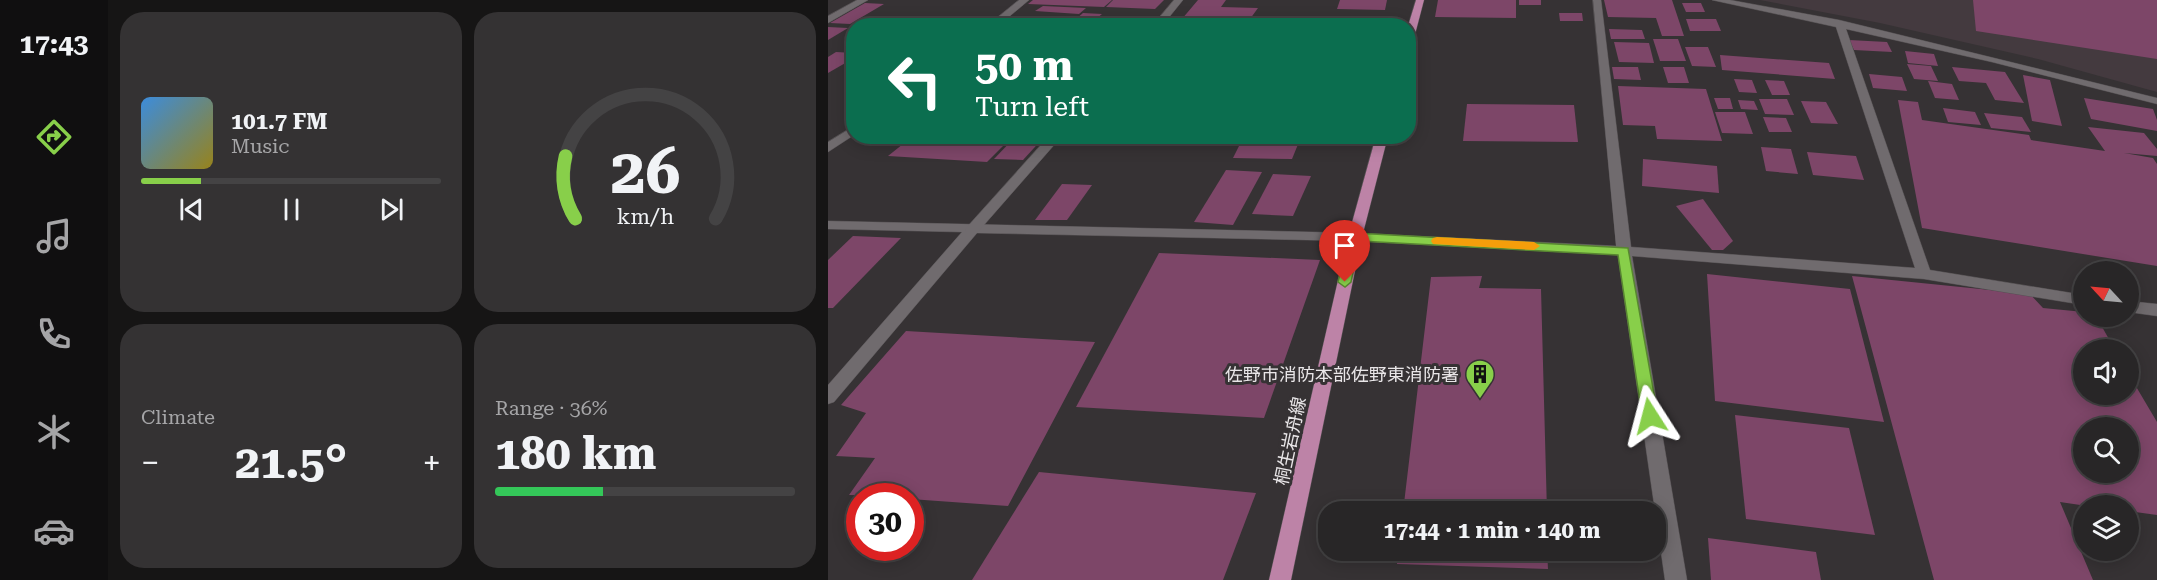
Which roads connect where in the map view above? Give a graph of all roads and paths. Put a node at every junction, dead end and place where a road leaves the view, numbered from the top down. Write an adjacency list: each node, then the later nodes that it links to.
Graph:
1 (864, 0): 10 (street)
2 (1025, 0): 7 (street)
3 (1179, 0): 8 (street)
4 (1420, 0): 9 (main road)
5 (1597, 0): 20 (street)
6 (1716, 0): 11 (street)
7 (1001, 18)
8 (1163, 18)
9 (1415, 18)
10 (828, 20)
11 (1839, 23): 12 (street); 21 (street)
12 (2157, 101)
13 (846, 135): 16 (street)
14 (1049, 144): 18 (street)
15 (1380, 144): 19 (main road, 桐生岩舟線)
16 (828, 148)
17 (828, 225): 18 (street)
18 (972, 230): 19 (street); 25 (street)
19 (1355, 237): 20 (street); 26 (main road, 桐生岩舟線)
20 (1624, 251): 21 (street); 27 (street)
21 (1924, 274): 22 (street)
22 (2073, 298)
23 (2139, 308): 24 (street)
24 (2157, 310)
25 (828, 397)
26 (1280, 580)
27 (1676, 580)

